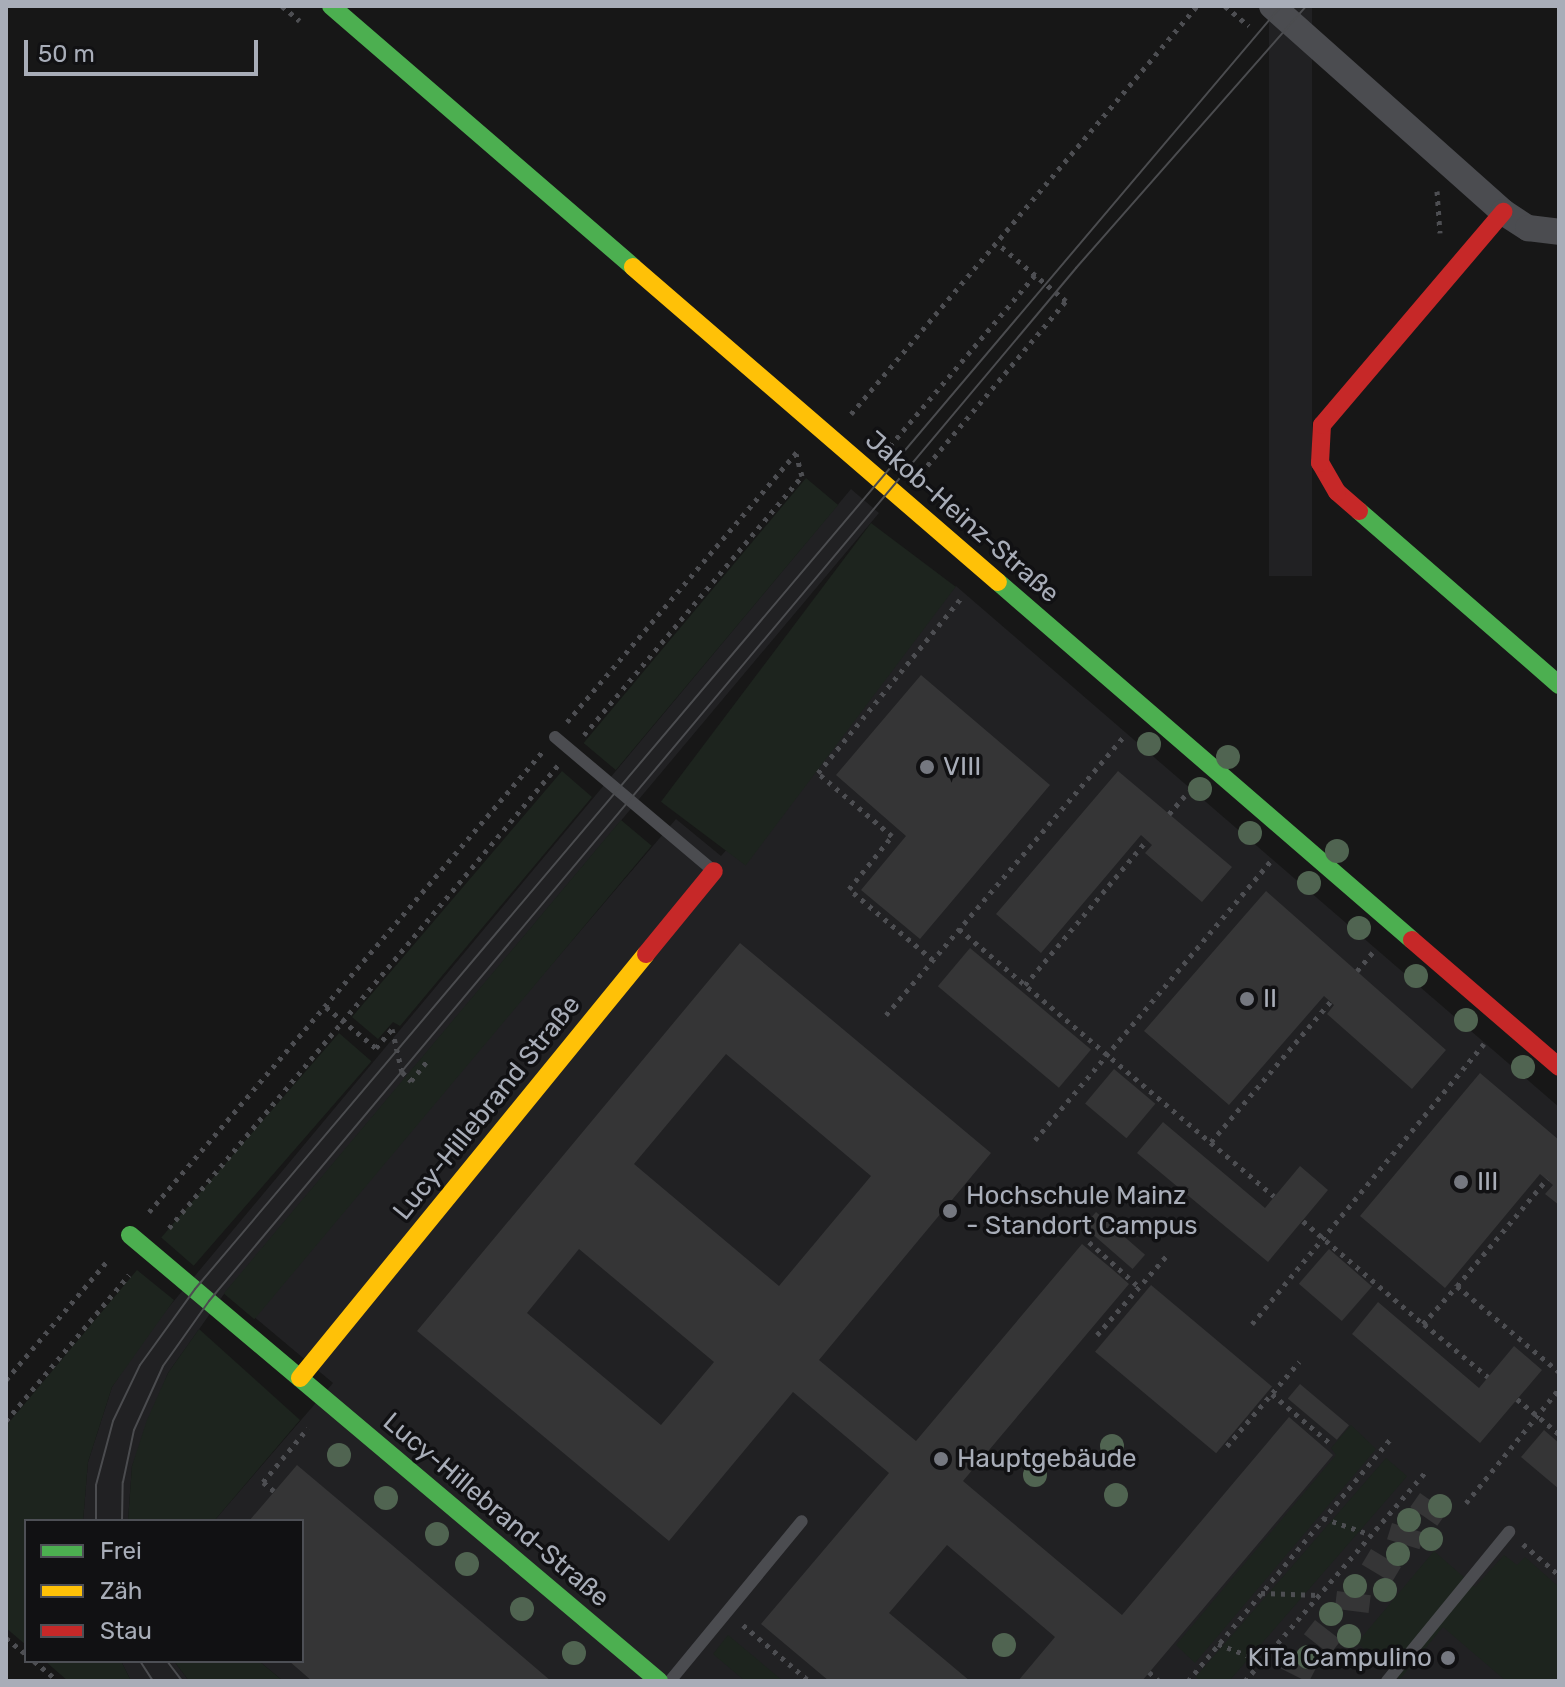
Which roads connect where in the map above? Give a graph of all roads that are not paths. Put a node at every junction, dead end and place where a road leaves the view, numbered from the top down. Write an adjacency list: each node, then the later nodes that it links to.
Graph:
1 (331, 6): 8 (street, Jakob-Heinz-Straße)
2 (1272, 6): 3 (street)
3 (1503, 212): 4 (street); 5 (street)
4 (1559, 232)
5 (1559, 685)
6 (555, 737): 7 (lane)
7 (714, 871): 10 (street, Lucy-Hillebrand Straße)
8 (1559, 1067)
9 (130, 1235): 10 (street, Lucy-Hillebrand-Straße)
10 (300, 1378): 13 (street, Lucy-Hillebrand-Straße)
11 (802, 1521): 14 (lane)
12 (1509, 1532): 15 (lane)
13 (659, 1681)
14 (670, 1681)
15 (1387, 1681)

